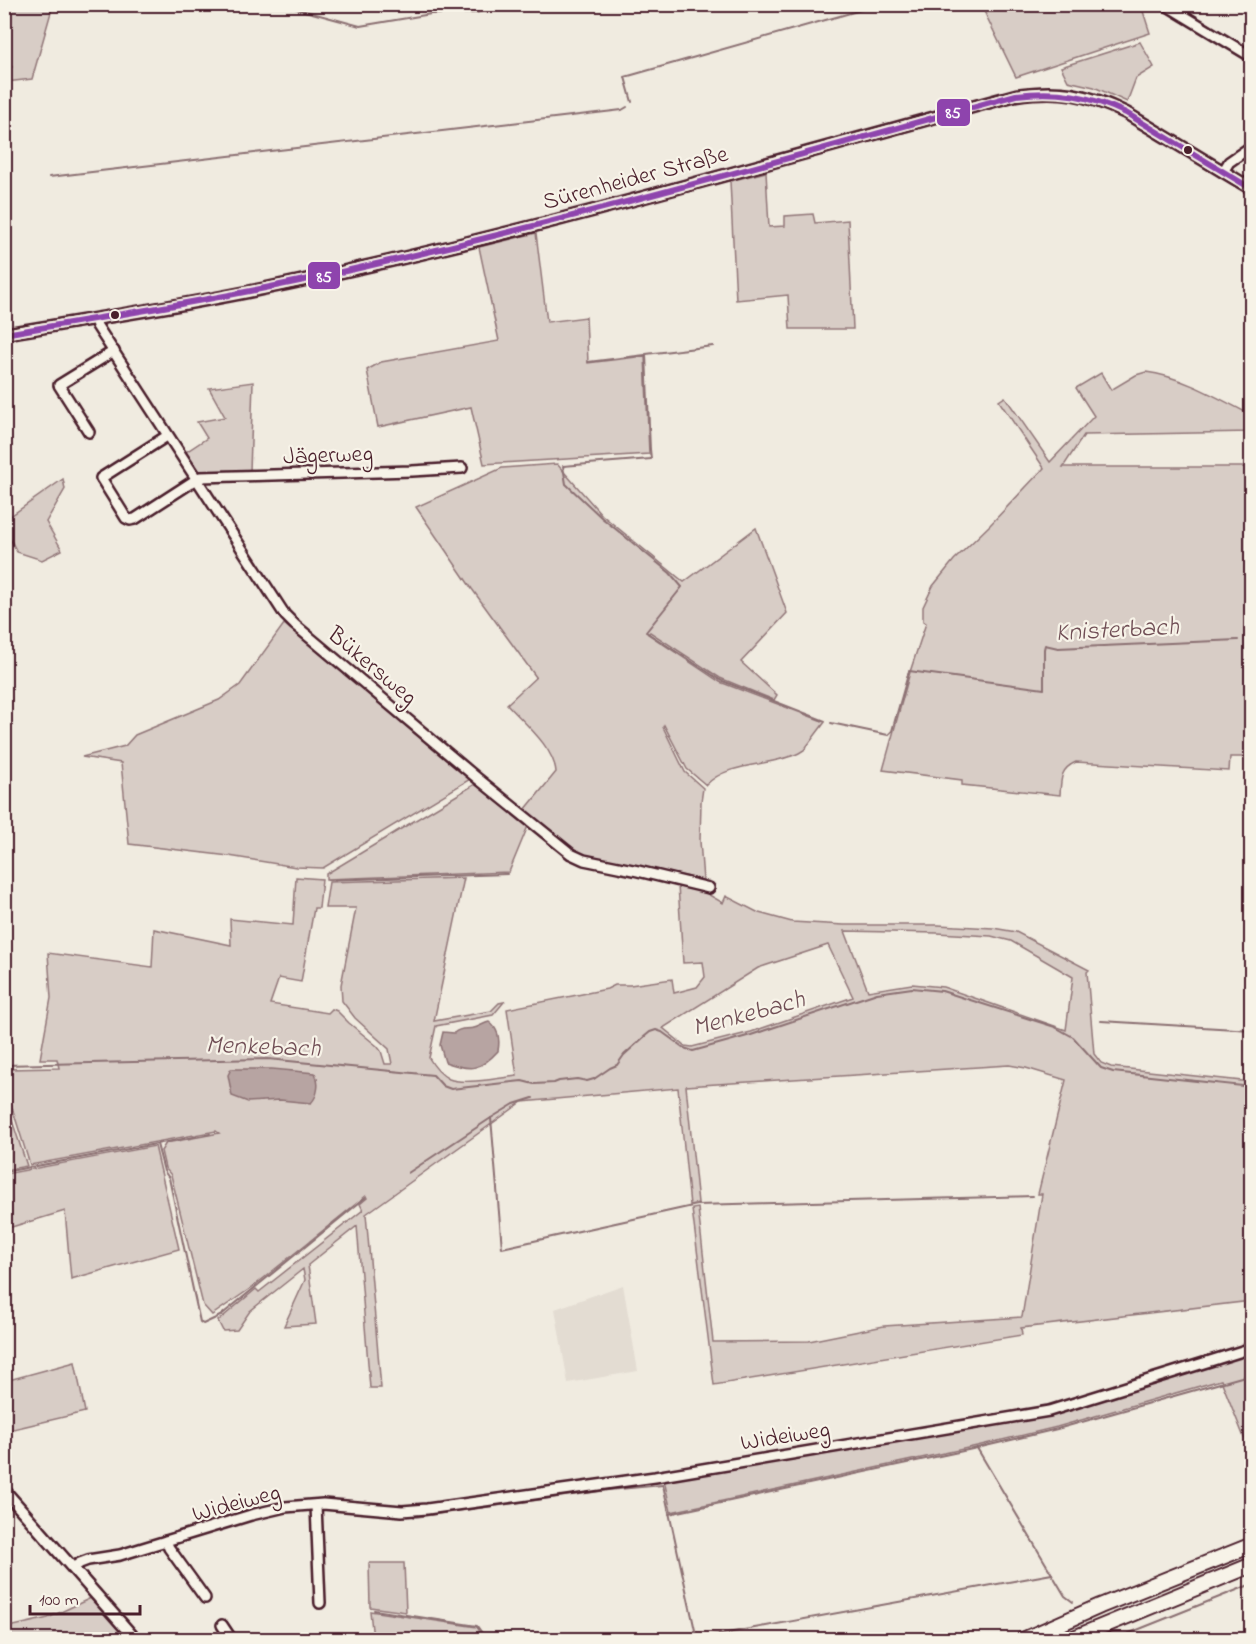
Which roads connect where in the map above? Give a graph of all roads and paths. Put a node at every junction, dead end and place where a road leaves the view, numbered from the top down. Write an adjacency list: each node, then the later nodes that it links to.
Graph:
1 (1166, 5): 2 (street)
2 (1251, 57)
3 (1251, 146): 4 (street)
4 (1223, 172): 5 (main road, Sürenheider Straße); 6 (main road, Sürenheider Straße)
5 (1251, 189)
6 (95, 319): 7 (main road, Sürenheider Straße); 8 (street, Bükersweg)
7 (4, 334)
8 (114, 351): 9 (street); 10 (street, Bükersweg)
9 (89, 432)
10 (167, 436): 12 (street, Bükersweg); 12 (street)
11 (462, 468): 12 (street, Jägerweg)
12 (196, 479): 13 (street, Bükersweg)
13 (709, 888)
14 (1251, 1348): 16 (street, Wideiweg)
15 (4, 1490): 20 (main road)
16 (316, 1505): 17 (street, Wideiweg); 22 (street, Wideiweg)
17 (166, 1541): 20 (street, Wideiweg); 21 (street, Wideiweg)
18 (1251, 1545): 26 (highway)
19 (1251, 1565): 27 (highway)
20 (73, 1568): 24 (main road)
21 (205, 1598)
22 (320, 1603)
23 (222, 1625): 25 (street)
24 (136, 1640)
25 (232, 1640)
26 (1023, 1640)
27 (1069, 1640)

